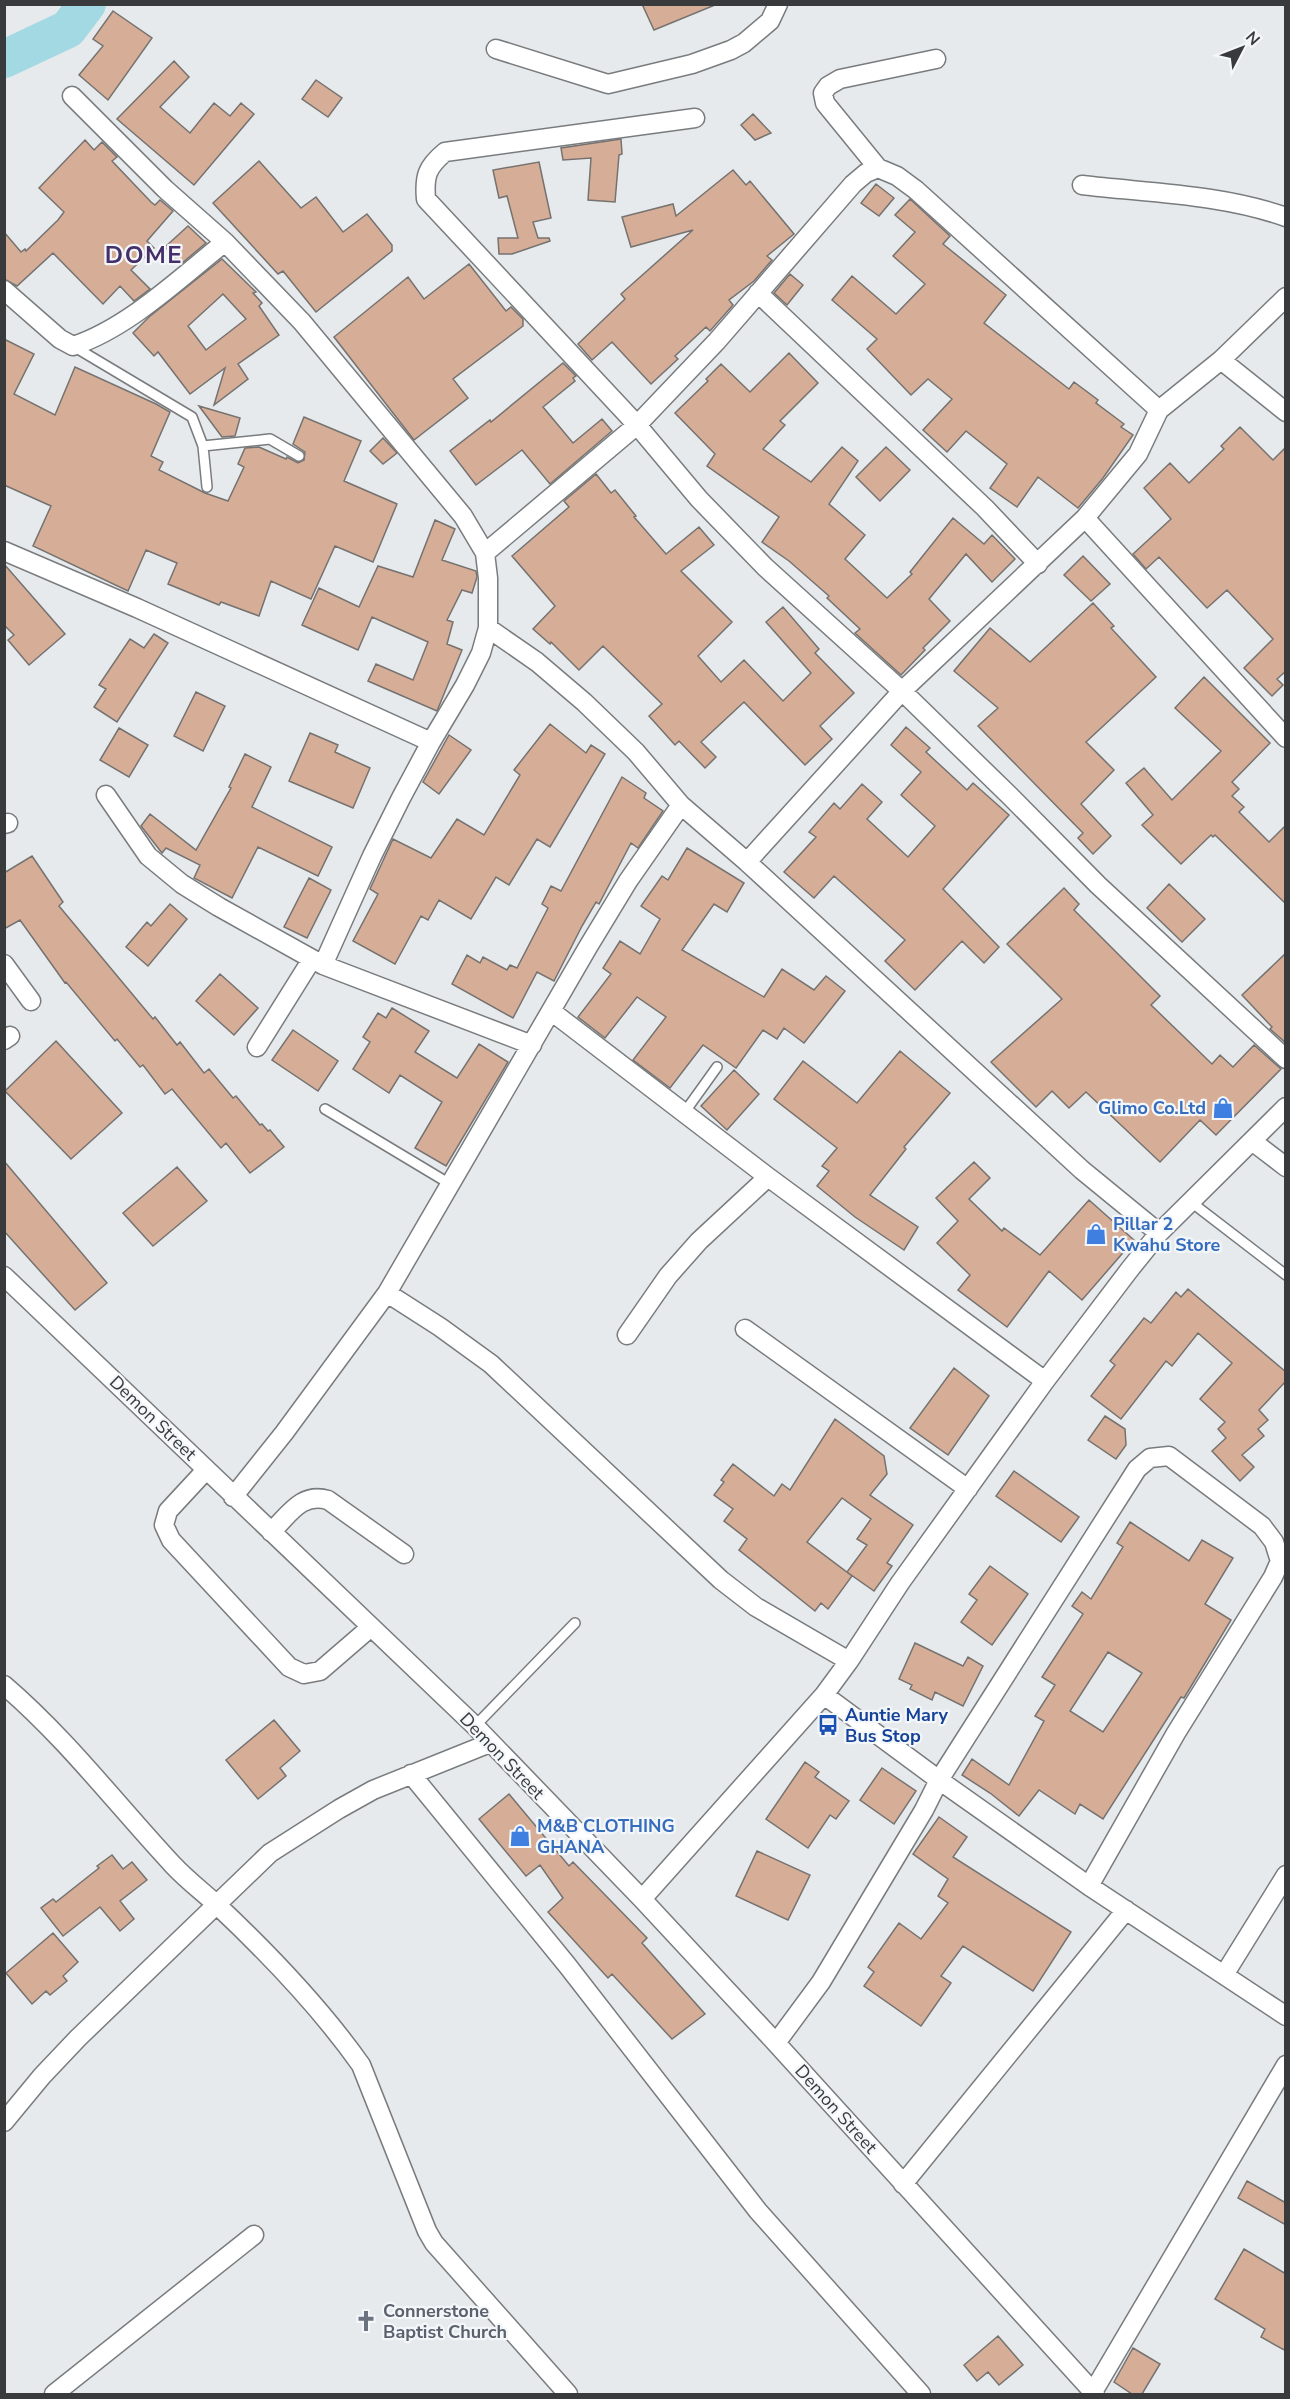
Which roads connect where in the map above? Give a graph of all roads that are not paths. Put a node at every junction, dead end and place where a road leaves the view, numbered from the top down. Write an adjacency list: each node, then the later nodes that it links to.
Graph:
1 (778, 4): 2 (street)
2 (496, 49)
3 (936, 59): 6 (street)
4 (72, 96): 9 (street)
5 (695, 118): 17 (street)
6 (878, 168): 11 (street); 15 (street)
7 (1082, 185): 8 (street)
8 (1286, 217)
9 (225, 242): 13 (street); 23 (street)
10 (4, 290): 13 (street)
11 (758, 293): 17 (street); 24 (street)
12 (1286, 297): 14 (street)
13 (74, 346): 18 (lane)
14 (1221, 360): 15 (street); 16 (street)
15 (1159, 410): 21 (street)
16 (1286, 411)
17 (638, 425): 23 (street); 26 (street)
18 (203, 446): 19 (lane); 20 (lane)
19 (299, 456)
20 (207, 487)
21 (1085, 518): 24 (street); 27 (street)
22 (4, 551): 28 (street)
23 (484, 553): 25 (street)
24 (1038, 564): 26 (street)
25 (488, 628): 28 (street); 30 (street)
26 (902, 691): 31 (street); 38 (street)
27 (1286, 738)
28 (430, 742): 32 (street)
29 (106, 795): 32 (street)
30 (681, 805): 31 (street); 35 (street)
31 (747, 862): 48 (street)
32 (317, 962): 36 (street); 37 (street)
33 (4, 964): 34 (street)
34 (31, 1001)
35 (551, 1011): 36 (street); 42 (street)
36 (532, 1045): 46 (street)
37 (257, 1047)
38 (1286, 1059)
39 (717, 1066): 42 (lane)
40 (1286, 1107): 43 (street)
41 (325, 1109): 46 (lane)
42 (684, 1113): 45 (street)
43 (1252, 1141): 44 (street); 47 (street)
44 (1286, 1167)
45 (768, 1177): 53 (street); 54 (street)
46 (450, 1184): 51 (street)
47 (1191, 1202): 48 (street); 49 (lane)
48 (1159, 1233): 54 (street)
49 (1286, 1275)
50 (4, 1276): 55 (street, Demon Street)
51 (387, 1293): 57 (street); 62 (street)
52 (745, 1329): 56 (street)
53 (627, 1335)
54 (1045, 1381): 56 (street)
55 (206, 1470): 57 (street, Demon Street); 61 (street)
56 (968, 1490): 62 (street)
57 (233, 1497): 58 (street, Demon Street)
58 (271, 1532): 59 (street); 61 (street, Demon Street)
59 (404, 1554)
60 (575, 1623): 65 (lane)
61 (371, 1627): 65 (street, Demon Street)
62 (849, 1661): 64 (street)
63 (4, 1685): 72 (street)
64 (824, 1695): 68 (street); 71 (street)
65 (475, 1726): 66 (street, Demon Street)
66 (490, 1743): 67 (street); 71 (street, Demon Street)
67 (411, 1774): 72 (street); 84 (street)
68 (939, 1780): 70 (street); 70 (street); 76 (street)
69 (1286, 1875): 74 (street)
70 (1089, 1886): 73 (street)
71 (642, 1899): 76 (street, Demon Street)
72 (218, 1905): 78 (street); 83 (street)
73 (1126, 1910): 74 (street); 79 (street)
74 (1224, 1975): 75 (street)
75 (1286, 2016)
76 (776, 2043): 79 (street, Demon Street)
77 (1286, 2065): 81 (street)
78 (4, 2122)
79 (903, 2184): 81 (street, Demon Street)
80 (254, 2235): 82 (street)
81 (1094, 2393)
82 (54, 2394)
83 (568, 2394)
84 (921, 2394)

